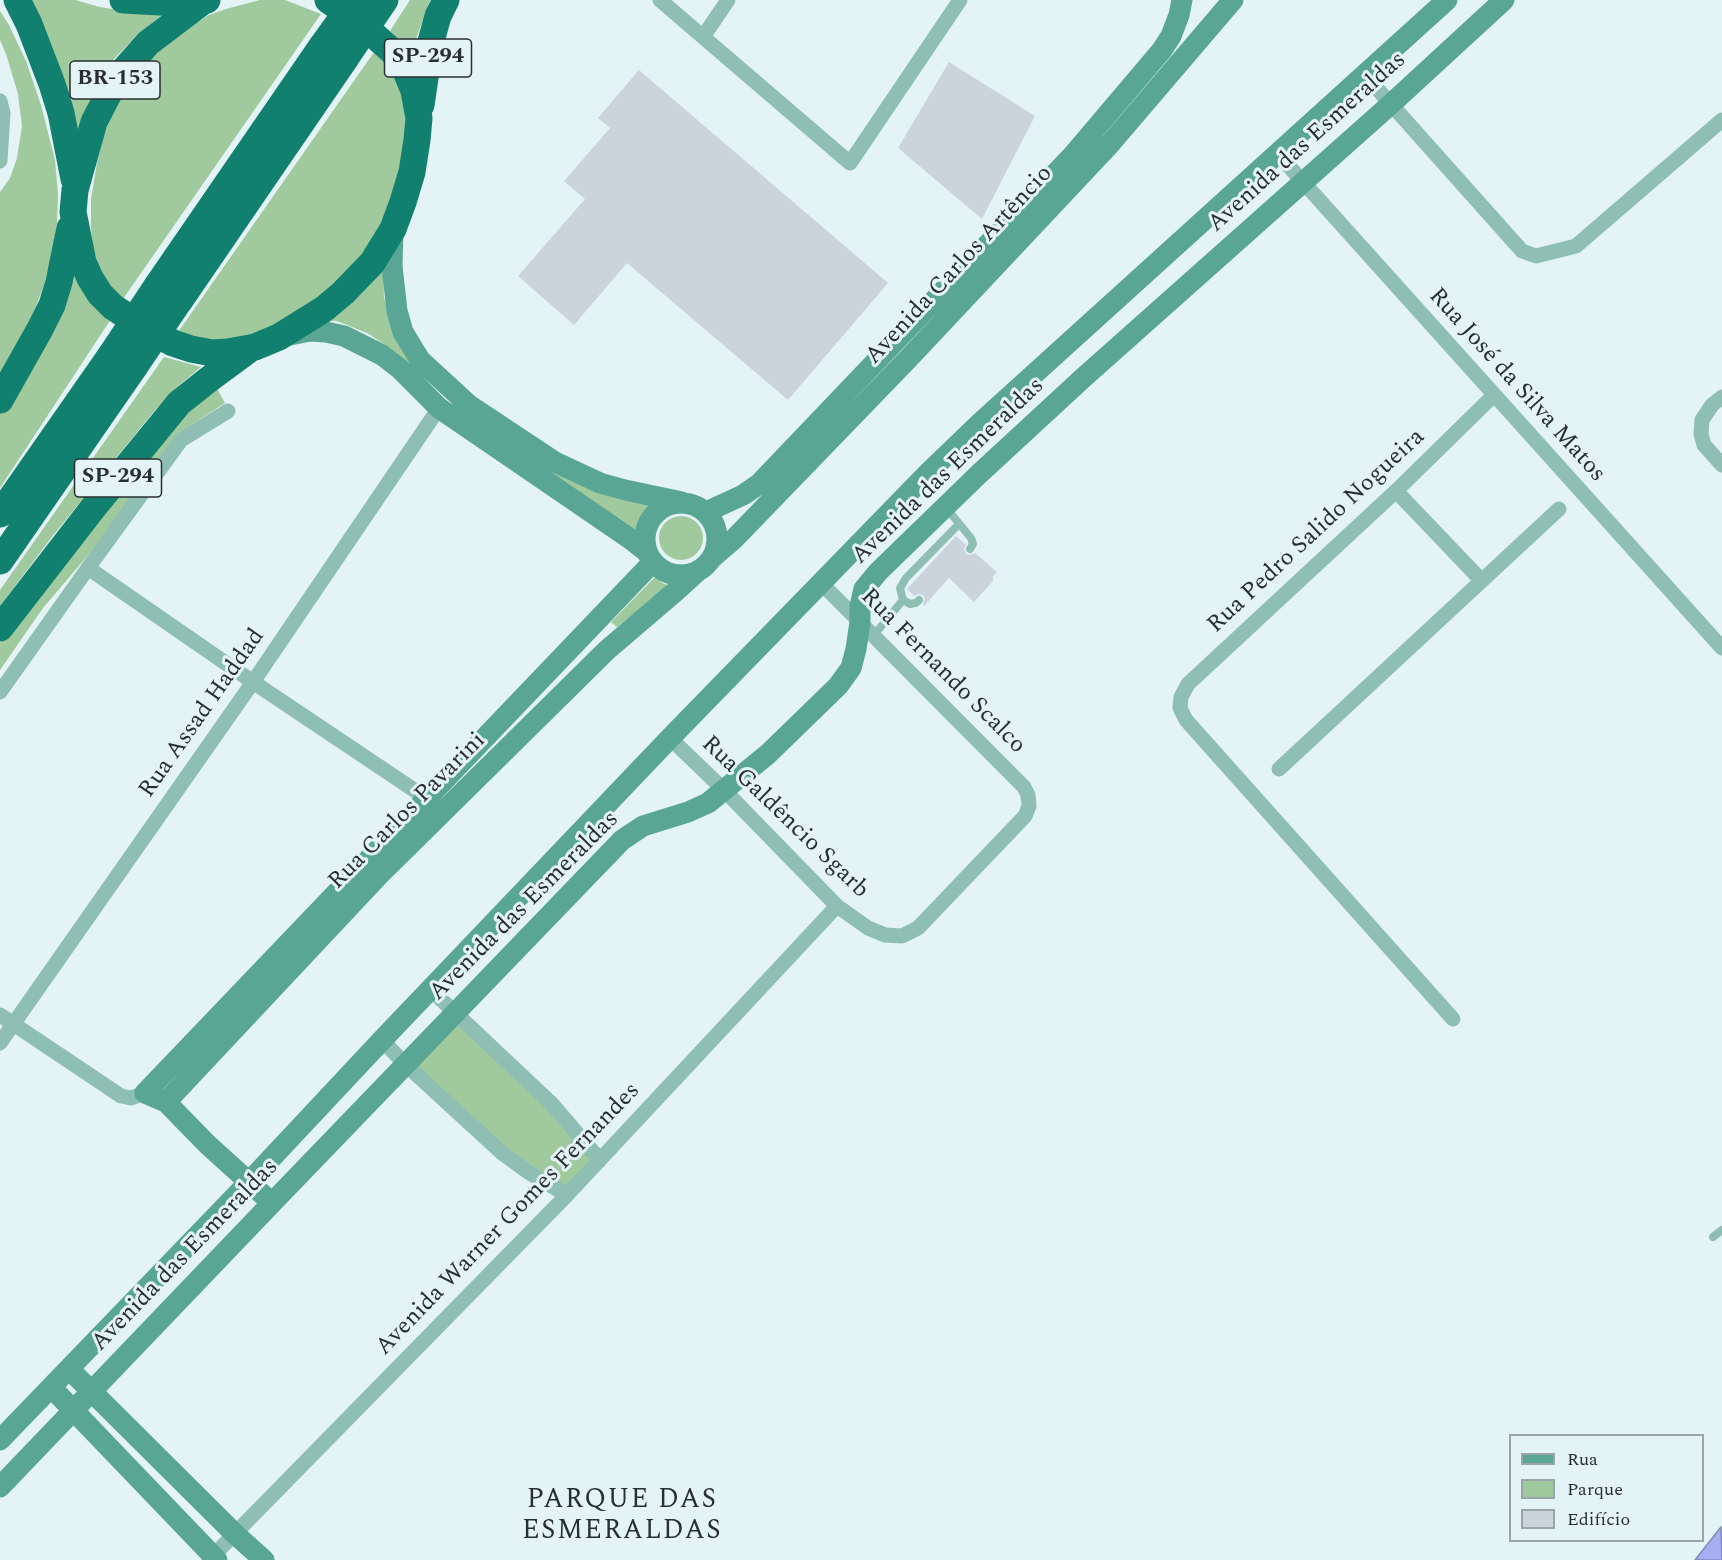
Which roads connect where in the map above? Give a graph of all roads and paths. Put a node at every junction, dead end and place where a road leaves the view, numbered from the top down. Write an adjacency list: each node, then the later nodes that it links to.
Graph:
1 (17, 0): 25 (highway, BR-153)
2 (123, 0): 14 (highway, BR-153)
3 (328, 0): 20 (highway)
4 (355, 0): 16 (highway, SP-294, bridge)
5 (385, 0): 16 (highway, SP-294, bridge)
6 (446, 0): 20 (highway, SP-294)
7 (660, 0): 15 (street)
8 (728, 0): 15 (street)
9 (960, 0): 15 (street)
10 (1182, 0): 39 (main road, Avenida Carlos Artêncio)
11 (1233, 0): 45 (main road, Avenida Carlos Artêncio)
12 (1447, 0): 17 (main road, Avenida das Esmeraldas)
13 (1504, 0): 19 (main road, Avenida das Esmeraldas)
14 (205, 1): 25 (highway, BR-153)
15 (703, 37)
16 (334, 53): 28 (highway, SP-294, bridge)
17 (1365, 75): 19 (street); 22 (main road, Avenida das Esmeraldas)
18 (0, 101): 23 (street)
19 (1391, 104): 21 (street); 24 (main road, Avenida das Esmeraldas)
20 (419, 118): 26 (highway)
21 (1722, 120)
22 (1276, 153): 24 (street, Rua José da Silva Matos); 48 (main road, Avenida das Esmeraldas)
23 (0, 161)
24 (1303, 181): 29 (street, Rua José da Silva Matos); 37 (main road, Avenida das Esmeraldas)
25 (74, 201): 27 (highway); 31 (highway)
26 (393, 229): 27 (highway); 36 (main road)
27 (267, 342): 32 (main road); 51 (highway, SP-294)
28 (123, 360): 40 (highway, SP-294); 44 (highway, SP-294)
29 (1494, 395): 35 (street, Rua Pedro Salido Nogueira); 54 (street, Rua José da Silva Matos)
30 (1722, 397): 34 (street)
31 (0, 400)
32 (439, 408): 43 (main road); 56 (street, Rua Assad Haddad)
33 (228, 411): 46 (street)
34 (1722, 465)
35 (1396, 490): 47 (street); 67 (street, Rua Pedro Salido Nogueira)
36 (682, 502): 39 (main road); 43 (main road)
37 (945, 507): 41 (lane); 52 (main road, Avenida das Esmeraldas)
38 (1559, 509): 47 (street)
39 (706, 512): 45 (main road)
40 (0, 514)
41 (959, 524): 42 (lane); 49 (lane)
42 (970, 549)
43 (650, 557): 45 (main road); 53 (main road, Rua Carlos Pavarini)
44 (0, 561)
45 (705, 564): 55 (main road, Rua Carlos Pavarini)
46 (88, 568): 56 (street); 57 (street)
47 (1481, 580): 59 (street)
48 (821, 583): 52 (street, Rua Fernando Scalco); 58 (main road, Avenida das Esmeraldas)
49 (903, 600): 50 (lane); 52 (lane)
50 (919, 600)
51 (0, 628)
52 (867, 629): 60 (main road, Avenida das Esmeraldas); 64 (street, Rua Fernando Scalco)
53 (588, 632): 55 (main road); 61 (main road, Rua Carlos Pavarini)
54 (1722, 648)
55 (607, 650): 62 (main road, Rua Carlos Pavarini)
56 (253, 682): 61 (street); 68 (street, Rua Assad Haddad)
57 (0, 692)
58 (670, 738): 60 (street, Rua Galdêncio Sgarb); 65 (main road, Avenida das Esmeraldas)
59 (1279, 769)
60 (724, 790): 63 (street, Rua Galdêncio Sgarb); 66 (main road, Avenida das Esmeraldas)
61 (428, 798): 62 (street); 72 (main road, Rua Carlos Pavarini)
62 (444, 811): 73 (main road, Rua Carlos Pavarini)
63 (837, 906): 64 (street, Rua Galdêncio Sgarb); 74 (street, Avenida Warner Gomes Fernandes)
64 (902, 936)
65 (430, 989): 66 (street); 69 (main road, Avenida das Esmeraldas)
66 (456, 1012): 71 (main road, Avenida das Esmeraldas); 74 (street)
67 (1453, 1019)
68 (6, 1020): 70 (street, Rua Assad Haddad); 72 (street)
69 (382, 1040): 71 (street); 75 (main road, Avenida das Esmeraldas)
70 (0, 1043)
71 (405, 1064): 76 (street); 77 (main road, Avenida das Esmeraldas)
72 (145, 1093): 73 (main road)
73 (166, 1102): 75 (main road)
74 (600, 1160): 76 (street, Avenida Warner Gomes Fernandes)
75 (249, 1182): 77 (main road); 80 (main road, Avenida das Esmeraldas)
76 (567, 1196): 86 (street, Avenida Warner Gomes Fernandes)
77 (272, 1203): 82 (main road, Avenida das Esmeraldas)
78 (1722, 1230): 79 (lane)
79 (1713, 1237)
80 (69, 1369): 81 (main road, Avenida das Esmeraldas); 82 (main road)
81 (51, 1387): 83 (main road); 84 (main road, Avenida das Esmeraldas)
82 (91, 1391): 83 (main road, Avenida das Esmeraldas); 86 (main road)
83 (73, 1410): 85 (main road, Avenida das Esmeraldas); 87 (main road)
84 (0, 1440)
85 (0, 1487)
86 (235, 1534): 87 (street, Avenida Warner Gomes Fernandes); 88 (main road)
87 (213, 1559)
88 (264, 1560)

